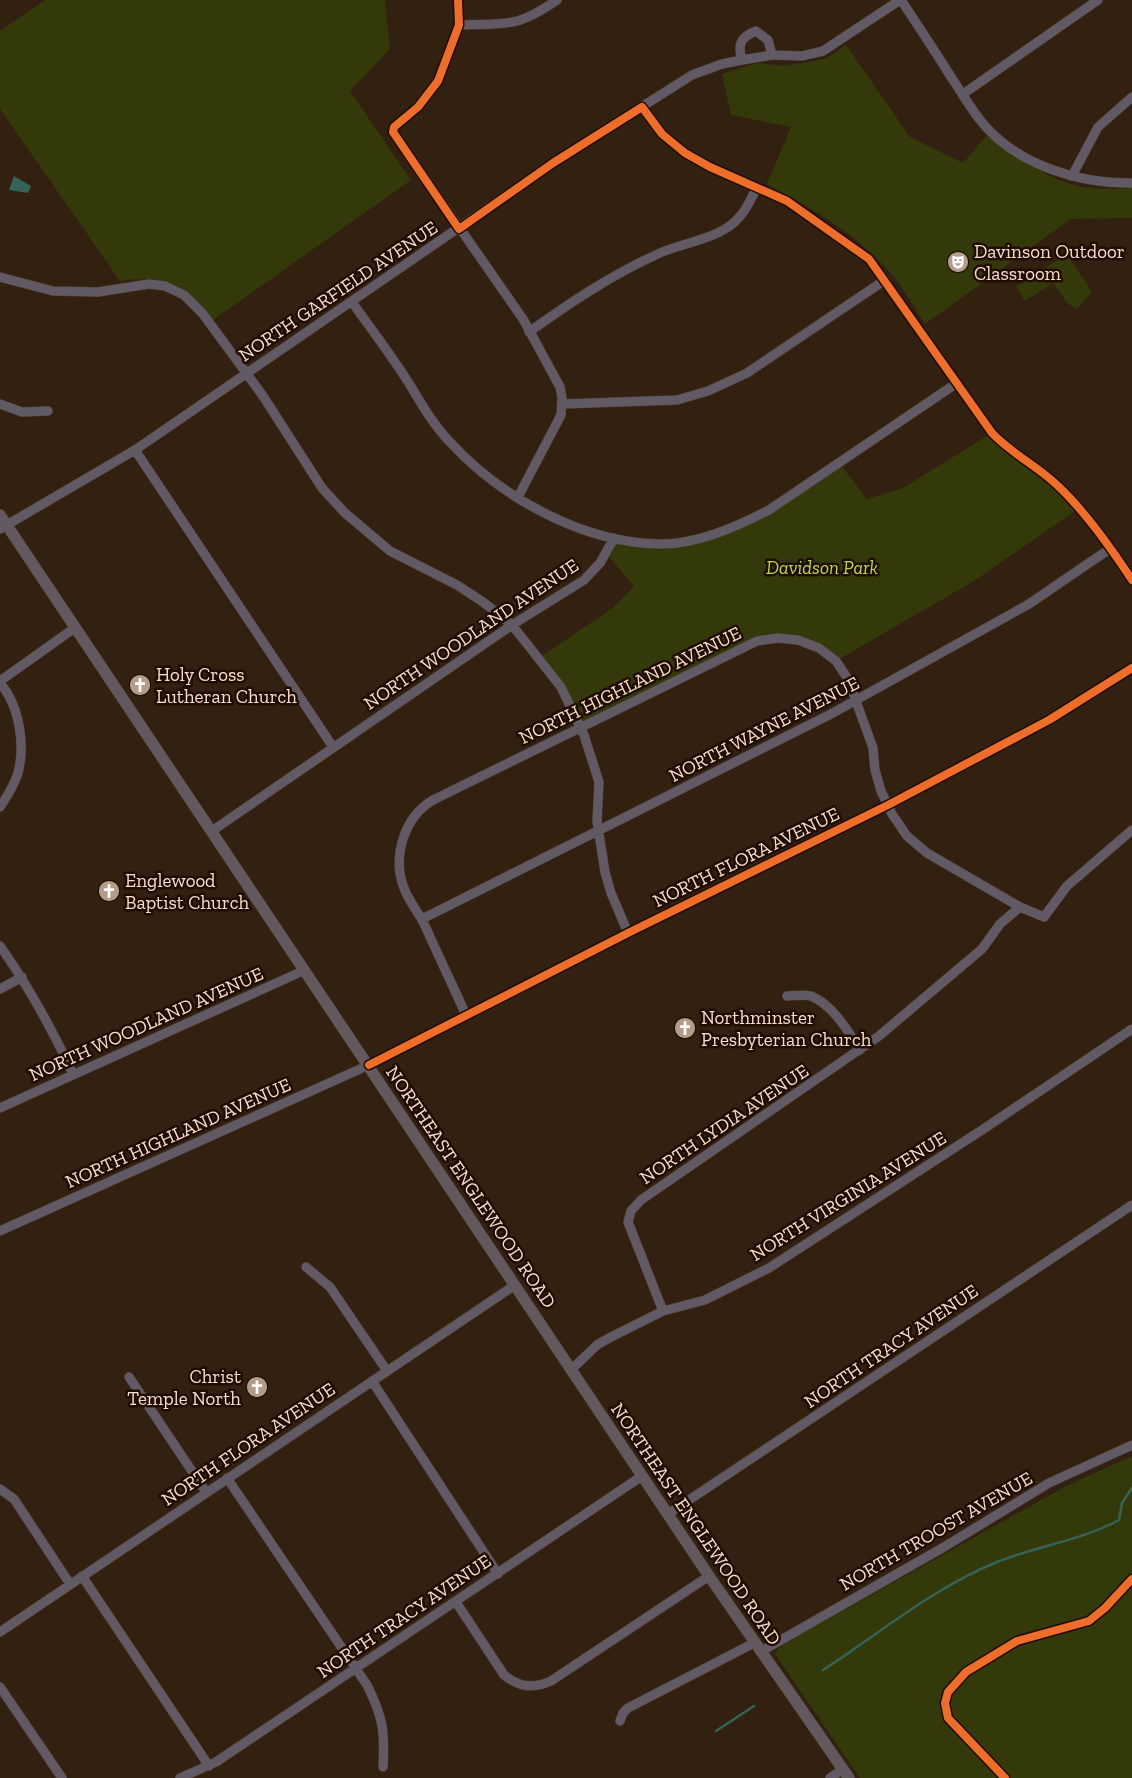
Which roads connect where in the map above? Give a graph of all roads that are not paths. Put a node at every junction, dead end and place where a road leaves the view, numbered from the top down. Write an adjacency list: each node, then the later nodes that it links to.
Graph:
1 (458, 0): 5 (street)
2 (557, 0): 5 (street)
3 (901, 0): 6 (street, NORTH GARFIELD AVENUE); 8 (street)
4 (1098, 0): 8 (street)
5 (459, 25): 14 (street)
6 (772, 55): 7 (street, NORTH GARFIELD AVENUE); 7 (street)
7 (742, 60): 10 (street, NORTH GARFIELD AVENUE)
8 (963, 94): 11 (street)
9 (1132, 97): 11 (street)
10 (642, 107): 13 (street); 14 (street, NORTH GARFIELD AVENUE)
11 (1072, 176): 12 (street)
12 (1132, 183)
13 (757, 187): 16 (street); 18 (street)
14 (459, 229): 17 (street, NORTH GARFIELD AVENUE); 18 (street)
15 (0, 278): 19 (street)
16 (885, 280): 20 (street); 22 (street)
17 (352, 302): 19 (street, NORTH GARFIELD AVENUE); 25 (street)
18 (529, 332): 22 (street)
19 (246, 373): 24 (street, NORTH GARFIELD AVENUE); 30 (street)
20 (958, 383): 27 (street); 28 (street)
21 (0, 404): 23 (street)
22 (563, 404): 25 (street)
23 (48, 411)
24 (135, 450): 26 (street, NORTH GARFIELD AVENUE); 36 (street)
25 (518, 497): 27 (street)
26 (2, 523): 31 (main road, NORTHEAST ENGLEWOOD ROAD)
27 (614, 538): 30 (street, NORTH WOODLAND AVENUE)
28 (1111, 548): 29 (street); 34 (street, NORTH WAYNE AVENUE)
29 (1132, 580)
30 (512, 625): 35 (street); 36 (street, NORTH WOODLAND AVENUE)
31 (76, 628): 33 (street); 40 (main road, NORTHEAST ENGLEWOOD ROAD)
32 (1132, 668): 37 (street, NORTH FLORA AVENUE)
33 (0, 682): 38 (street)
34 (854, 701): 35 (street, NORTH HIGHLAND AVENUE); 37 (street, NORTH HIGHLAND AVENUE); 41 (street, NORTH WAYNE AVENUE)
35 (581, 728): 41 (street); 43 (street, NORTH HIGHLAND AVENUE)
36 (333, 747): 40 (street, NORTH WOODLAND AVENUE)
37 (888, 805): 42 (street, NORTH HIGHLAND AVENUE); 44 (street, NORTH FLORA AVENUE)
38 (0, 808)
39 (1132, 830): 42 (street, NORTH HIGHLAND AVENUE)
40 (212, 831): 46 (main road, NORTHEAST ENGLEWOOD ROAD)
41 (598, 832): 43 (street, NORTH WAYNE AVENUE); 44 (street)
42 (1020, 907): 52 (street, NORTH LYDIA AVENUE)
43 (422, 919): 50 (street)
44 (628, 933): 50 (street, NORTH FLORA AVENUE)
45 (0, 946): 47 (street)
46 (305, 970): 53 (main road, NORTHEAST ENGLEWOOD ROAD); 54 (street, NORTH WOODLAND AVENUE)
47 (22, 977): 48 (street); 54 (street)
48 (0, 989)
49 (787, 996): 52 (street)
50 (466, 1015): 53 (street, NORTH FLORA AVENUE)
51 (1132, 1028): 60 (street, NORTH VIRGINIA AVENUE)
52 (860, 1050): 60 (street, NORTH LYDIA AVENUE)
53 (369, 1065): 57 (street, NORTH HIGHLAND AVENUE); 59 (main road, NORTHEAST ENGLEWOOD ROAD)
54 (73, 1074): 55 (street, NORTH WOODLAND AVENUE)
55 (0, 1108)
56 (1132, 1205): 70 (street, NORTH TRACY AVENUE)
57 (0, 1231)
58 (306, 1267): 62 (street)
59 (515, 1285): 61 (main road, NORTHEAST ENGLEWOOD ROAD); 62 (street, NORTH FLORA AVENUE)
60 (663, 1311): 61 (street, NORTH VIRGINIA AVENUE)
61 (572, 1369): 66 (main road, NORTHEAST ENGLEWOOD ROAD)
62 (387, 1371): 64 (street, NORTH FLORA AVENUE)
63 (129, 1377): 69 (street)
64 (372, 1381): 67 (street, NORTH FLORA AVENUE); 71 (street)
65 (1132, 1445): 77 (street, NORTH TROOST AVENUE)
66 (642, 1476): 70 (main road, NORTHEAST ENGLEWOOD ROAD); 71 (street, NORTH TRACY AVENUE)
67 (227, 1478): 69 (street, NORTH FLORA AVENUE); 78 (street)
68 (0, 1489): 74 (street)
69 (206, 1492): 72 (street, NORTH FLORA AVENUE)
70 (668, 1514): 73 (main road, NORTHEAST ENGLEWOOD ROAD)
71 (498, 1574): 75 (street, NORTH TRACY AVENUE)
72 (82, 1576): 74 (street, NORTH FLORA AVENUE); 81 (street)
73 (709, 1576): 75 (street); 77 (main road, NORTHEAST ENGLEWOOD ROAD)
74 (70, 1584): 76 (street, NORTH FLORA AVENUE)
75 (456, 1602): 78 (street, NORTH TRACY AVENUE)
76 (0, 1632)
77 (757, 1647): 80 (street, NORTH TROOST AVENUE); 83 (main road, NORTHEAST ENGLEWOOD ROAD)
78 (356, 1667): 81 (street, NORTH TRACY AVENUE); 82 (street)
79 (0, 1687): 84 (street)
80 (620, 1721)
81 (209, 1766): 85 (street, NORTH TRACY AVENUE)
82 (383, 1767)
83 (846, 1774): 86 (street)
84 (62, 1778)
85 (180, 1778)
86 (830, 1778)

